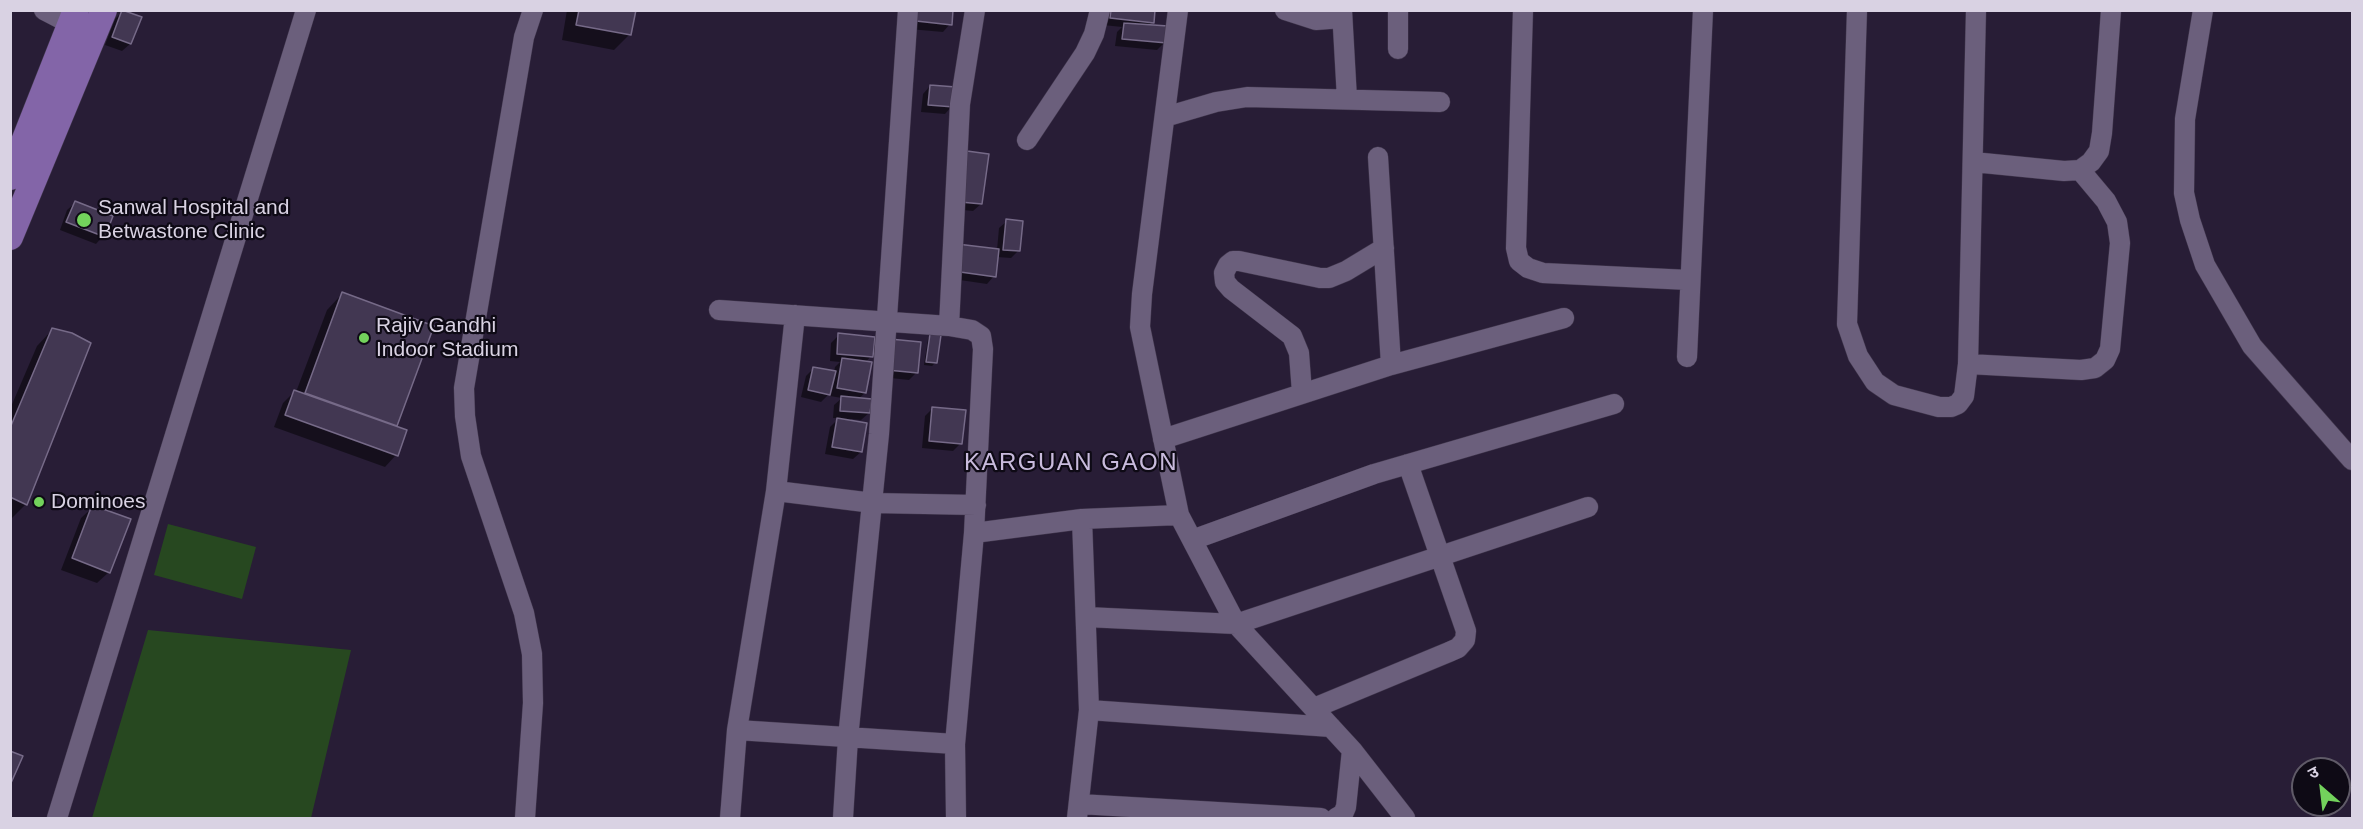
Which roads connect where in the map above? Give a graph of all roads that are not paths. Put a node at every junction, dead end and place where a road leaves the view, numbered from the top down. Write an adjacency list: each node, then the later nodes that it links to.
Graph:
1 (44, 10): 18 (street)
2 (104, 10): 28 (main road)
3 (306, 10): 63 (street)
4 (532, 10): 64 (street)
5 (908, 10): 34 (street)
6 (975, 10): 35 (street)
7 (1100, 10): 23 (street)
8 (1178, 10): 22 (street)
9 (1285, 10): 17 (street)
10 (1398, 10): 19 (street)
11 (1523, 10): 30 (street)
12 (1703, 10): 30 (street)
13 (1857, 10): 37 (street)
14 (1976, 10): 25 (street)
15 (2111, 10): 26 (street)
16 (2203, 10): 42 (street)
17 (1342, 14): 20 (street)
18 (74, 17): 27 (main road)
19 (1398, 49)
20 (1347, 99): 21 (street); 22 (street)
21 (1440, 102)
22 (1165, 117): 41 (street)
23 (1027, 140)
24 (1378, 157): 29 (street)
25 (1973, 162): 26 (street); 37 (street)
26 (2080, 170): 37 (street)
27 (10, 177)
28 (10, 237)
29 (1384, 248): 38 (street); 39 (street)
30 (1689, 280): 36 (street)
31 (719, 310): 32 (street)
32 (795, 315): 34 (street); 44 (street)
33 (1564, 318): 38 (street)
34 (888, 320): 35 (street); 45 (street)
35 (949, 326): 46 (street)
36 (1687, 357)
37 (1968, 364)
38 (1391, 365): 39 (street)
39 (1302, 393): 41 (street)
40 (1614, 404): 43 (street)
41 (1163, 438): 48 (street)
42 (2352, 460)
43 (1408, 464): 51 (street); 52 (street)
44 (776, 491): 45 (street); 58 (street)
45 (873, 503): 46 (street); 59 (street)
46 (976, 505): 50 (street)
47 (1588, 507): 52 (street)
48 (1179, 515): 49 (street); 51 (street)
49 (1082, 519): 50 (street); 53 (street)
50 (974, 532): 60 (street)
51 (1192, 540): 54 (street)
52 (1441, 555): 54 (street); 55 (street)
53 (1086, 617): 54 (street); 56 (street)
54 (1236, 624): 55 (street)
55 (1314, 708): 57 (street)
56 (1089, 710): 57 (street); 62 (street)
57 (1331, 727): 61 (street)
58 (737, 730): 59 (street); 65 (street)
59 (848, 738): 60 (street); 66 (street)
60 (955, 744): 67 (street)
61 (1352, 750): 69 (street); 70 (street)
62 (1078, 811): 68 (street)
63 (57, 819)
64 (525, 819)
65 (730, 819)
66 (843, 819)
67 (956, 819)
68 (1321, 819)
69 (1336, 819)
70 (1405, 819)

